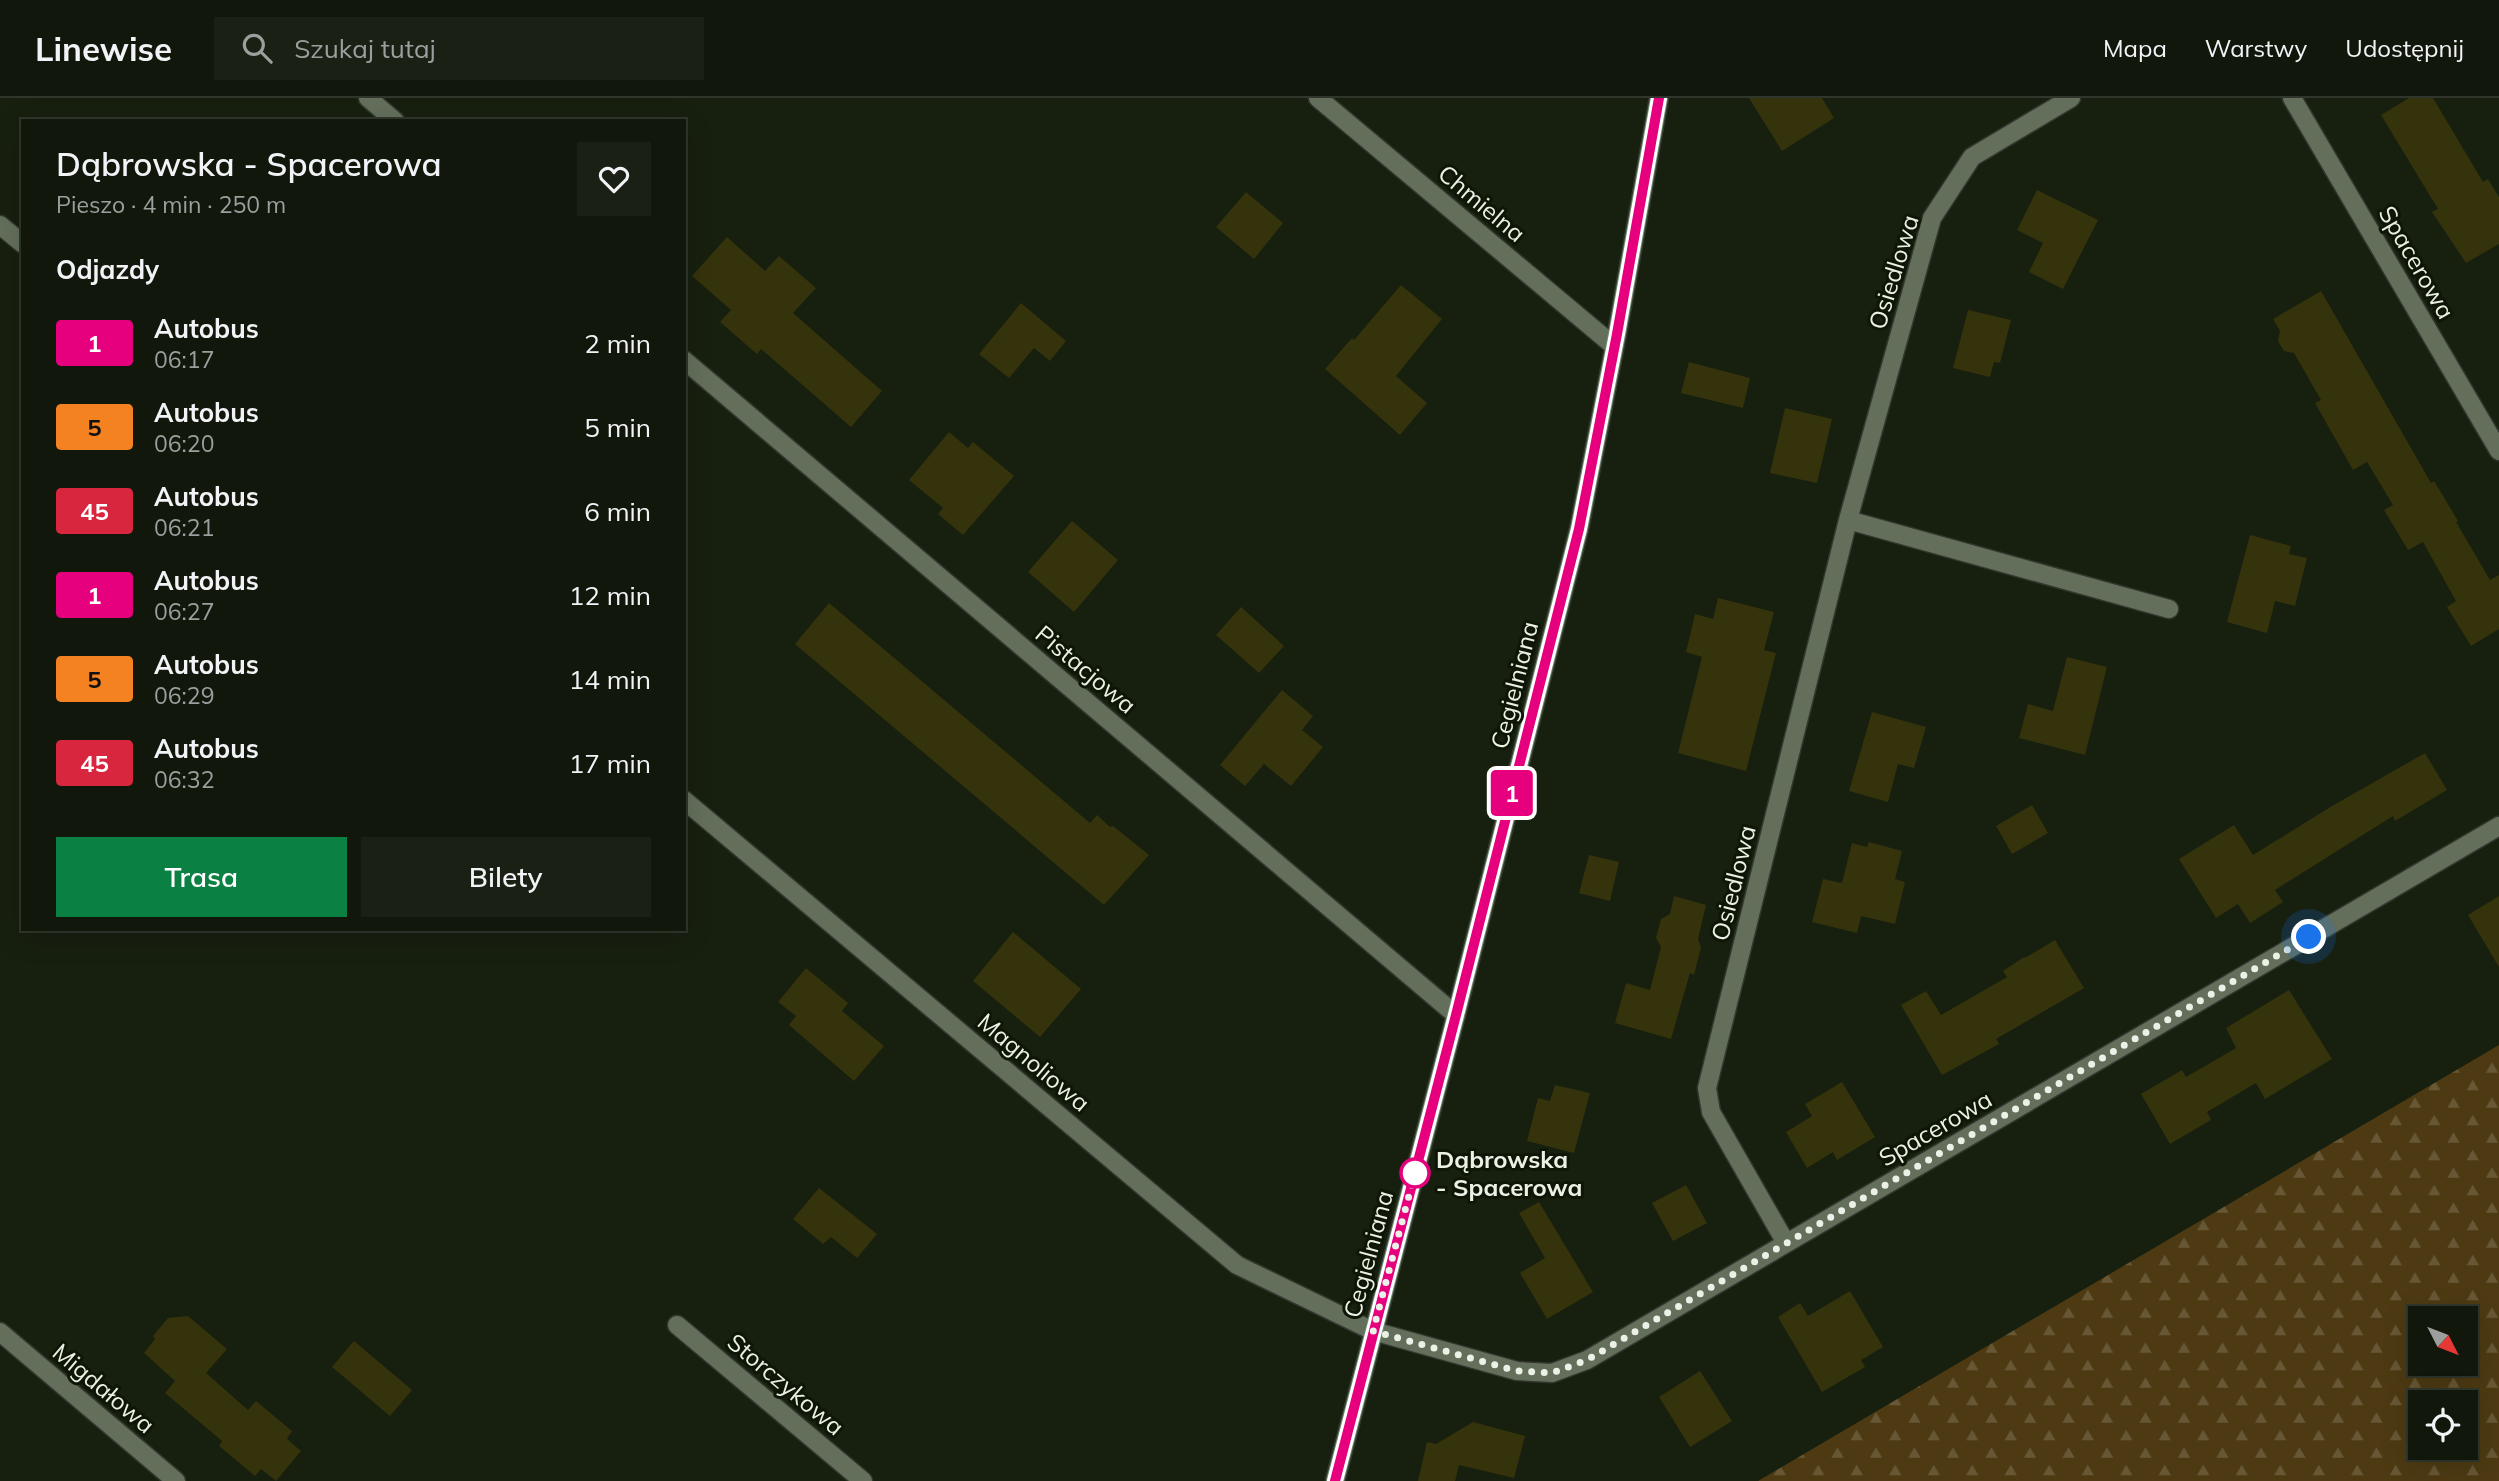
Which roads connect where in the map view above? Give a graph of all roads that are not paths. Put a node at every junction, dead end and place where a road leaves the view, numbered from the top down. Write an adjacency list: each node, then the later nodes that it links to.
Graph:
1 (368, 98): 6 (street)
2 (1318, 98): 9 (street, Chmielna)
3 (1659, 98): 9 (street, Cegielniana)
4 (2071, 98): 12 (street, Osiedlowa)
5 (2292, 98): 11 (street, Spacerowa)
6 (393, 119)
7 (0, 225): 8 (street)
8 (21, 242)
9 (1614, 346): 16 (street, Cegielniana)
10 (686, 362): 16 (street, Pistacjowa)
11 (2499, 451)
12 (1848, 520): 13 (street); 17 (street, Osiedlowa)
13 (2169, 609)
14 (686, 802): 19 (street, Magnoliowa)
15 (2499, 826): 17 (street, Spacerowa)
16 (1456, 1015): 19 (street, Cegielniana)
17 (1786, 1243): 19 (street, Spacerowa)
18 (677, 1325): 22 (street, Storczykowa)
19 (1373, 1331): 23 (street, Cegielniana)
20 (0, 1332): 21 (street, Migdałowa)
21 (176, 1481)
22 (863, 1481)
23 (1335, 1481)

